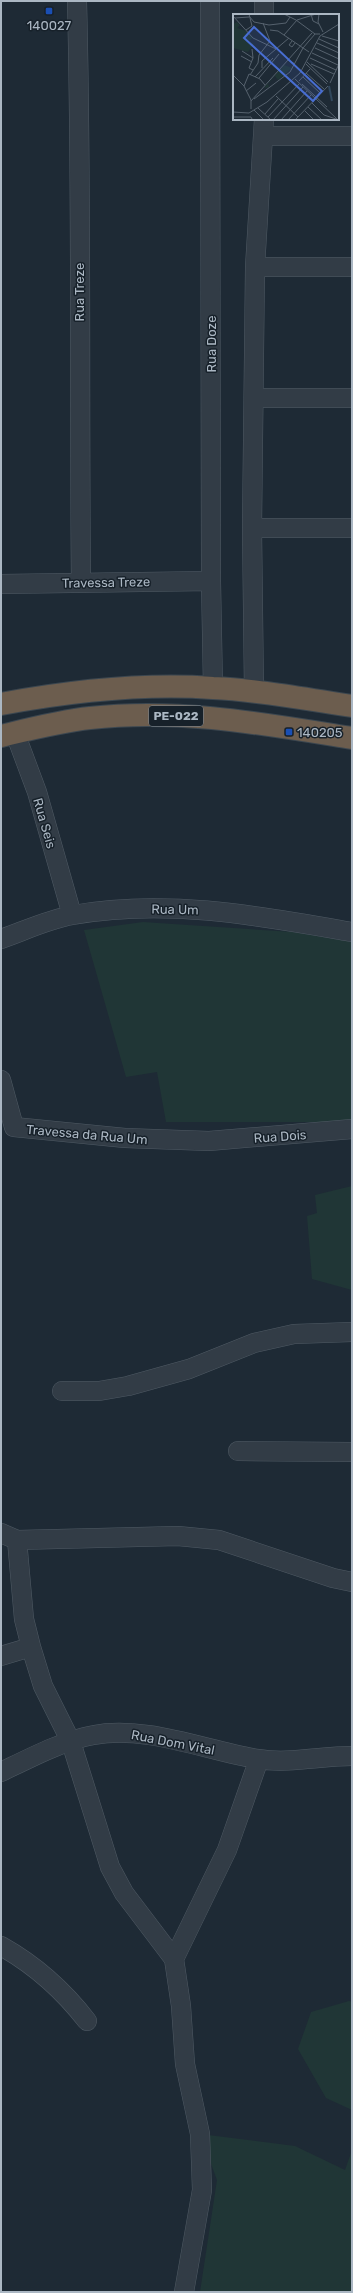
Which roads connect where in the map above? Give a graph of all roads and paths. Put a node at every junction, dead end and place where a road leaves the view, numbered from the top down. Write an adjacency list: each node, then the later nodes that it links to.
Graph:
1 (77, 1): 14 (street, Rua Treze)
2 (210, 1): 13 (street, Rua Doze)
3 (264, 1): 4 (street)
4 (264, 14)
5 (264, 128): 6 (street); 7 (street)
6 (352, 136)
7 (255, 267): 8 (street); 9 (street)
8 (352, 268)
9 (254, 398): 10 (street); 11 (street)
10 (352, 398)
11 (252, 528): 12 (street); 17 (street)
12 (352, 528)
13 (211, 581): 14 (street, Travessa Treze); 16 (street, Rua Doze)
14 (81, 583): 15 (street, Travessa Treze)
15 (1, 584)
16 (213, 688): 17 (highway, PE-022); 18 (highway, PE-022)
17 (254, 692): 19 (highway, PE-022)
18 (1, 704)
19 (352, 706)
20 (8, 734): 21 (highway, PE-022); 22 (street, Rua Seis)
21 (352, 738)
22 (72, 915): 23 (street, Rua Um); 24 (street, Rua Um)
23 (352, 932)
24 (1, 939)
25 (1, 1080): 26 (street, Travessa da Rua Um)
26 (8, 1128): 28 (street, Travessa da Rua Um)
27 (352, 1129): 28 (street, Rua Dois)
28 (209, 1141)
29 (352, 1332): 30 (street)
30 (62, 1390)
31 (238, 1451): 32 (street)
32 (352, 1452)
33 (9, 1536): 34 (street); 35 (street)
34 (352, 1582)
35 (31, 1647): 36 (street); 37 (street)
36 (1, 1656)
37 (71, 1742): 39 (street, Rua Dom Vital); 40 (street, Rua Dom Vital); 42 (street)
38 (352, 1756): 39 (street, Rua Dom Vital)
39 (259, 1759): 42 (street)
40 (1, 1772)
41 (1, 1946): 43 (street)
42 (174, 1959): 44 (street)
43 (87, 2020)
44 (184, 2292)

